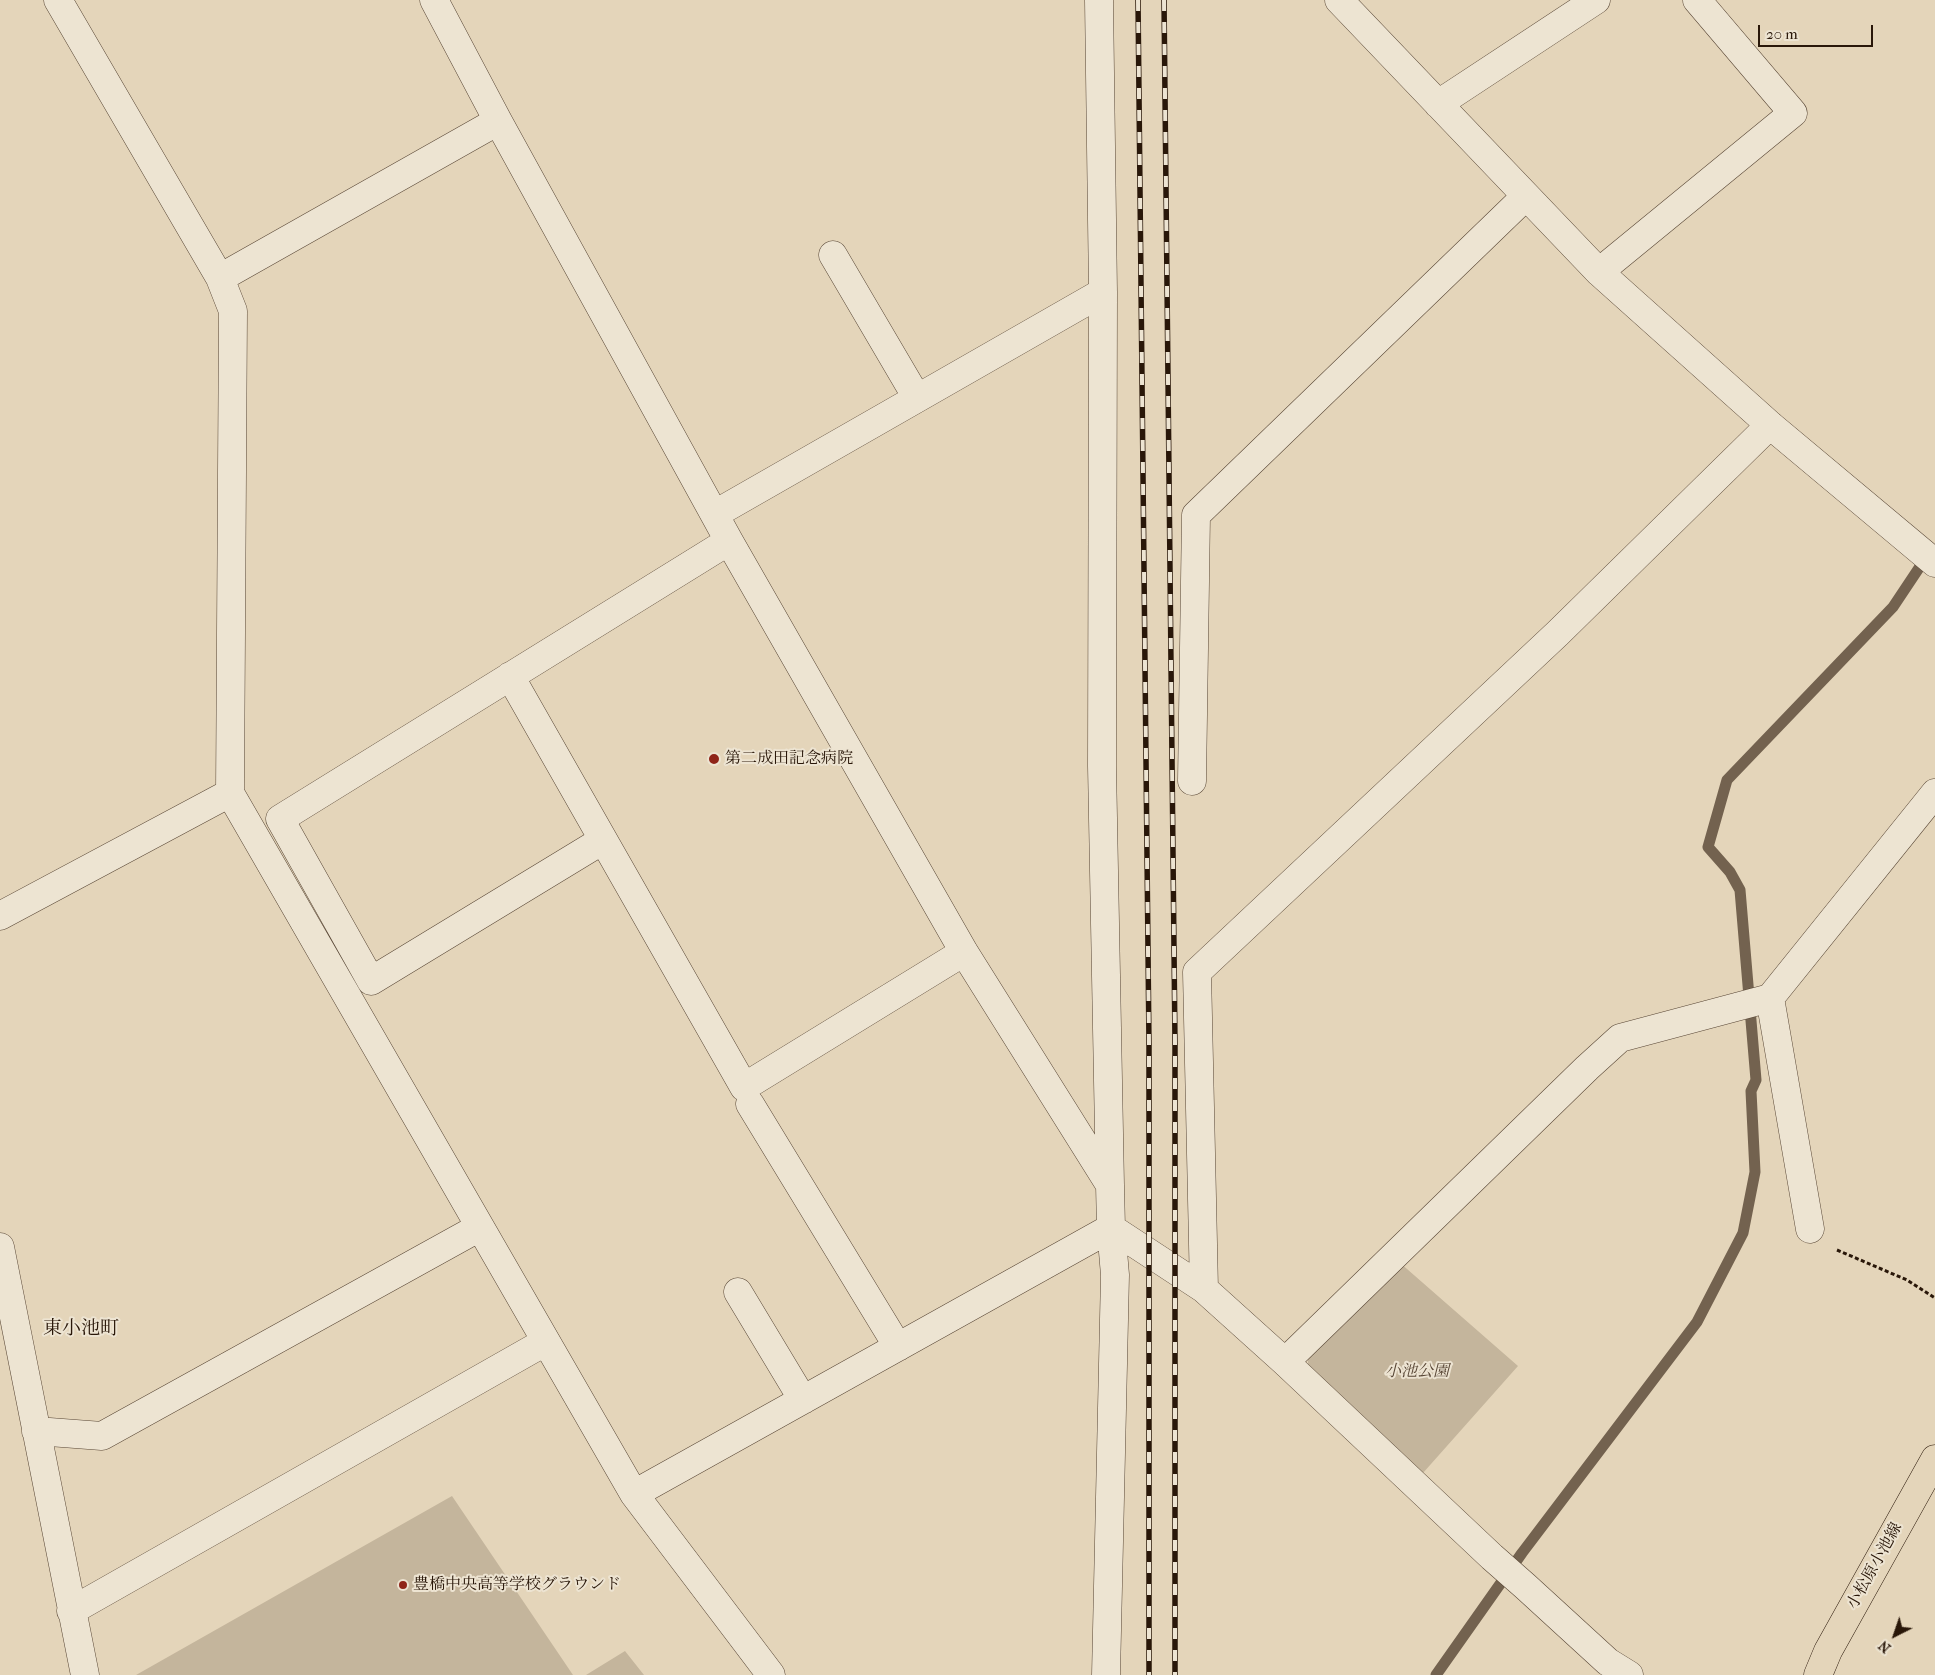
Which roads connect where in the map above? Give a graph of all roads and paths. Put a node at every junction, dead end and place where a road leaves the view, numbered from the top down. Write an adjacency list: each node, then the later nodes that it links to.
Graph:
1 (58, 0): 12 (street)
2 (434, 0): 8 (street)
3 (1099, 0): 13 (street)
4 (1339, 0): 7 (street)
5 (1697, 0): 11 (street)
6 (1592, 1): 7 (street)
7 (1438, 104): 9 (street)
8 (498, 121): 12 (street); 16 (street)
9 (1526, 196): 11 (street); 20 (street)
10 (833, 255): 14 (street)
11 (1599, 272): 15 (street)
12 (220, 278): 21 (street)
13 (1103, 292): 14 (street); 28 (street)
14 (917, 398): 16 (street)
15 (1770, 426): 18 (street); 33 (street)
16 (715, 514): 17 (street)
17 (729, 541): 19 (street); 25 (street)
18 (1926, 556)
19 (510, 676): 23 (street); 23 (street)
20 (1192, 781)
21 (230, 793): 24 (street); 29 (street)
22 (1935, 793): 26 (street)
23 (603, 840): 25 (street)
24 (0, 916)
25 (964, 952): 28 (street)
26 (1763, 1000): 31 (street); 38 (street)
27 (750, 1104): 37 (street)
28 (1110, 1185): 30 (street)
29 (480, 1227): 36 (street); 40 (street)
30 (1111, 1228): 33 (street); 37 (street); 46 (street)
31 (1810, 1229): 35 (path)
32 (0, 1248): 40 (street)
33 (1204, 1289): 38 (street)
34 (738, 1292): 39 (street)
35 (1935, 1298)
36 (545, 1342): 42 (street); 43 (street)
37 (898, 1346): 39 (street)
38 (1285, 1362): 47 (street)
39 (803, 1400): 42 (street)
40 (36, 1431): 43 (street)
41 (1935, 1459): 48 (main road, 小松原小池線)
42 (634, 1494): 45 (street)
43 (71, 1611): 44 (street)
44 (85, 1675)
45 (771, 1675)
46 (1106, 1675)
47 (1629, 1675)
48 (1818, 1675)

